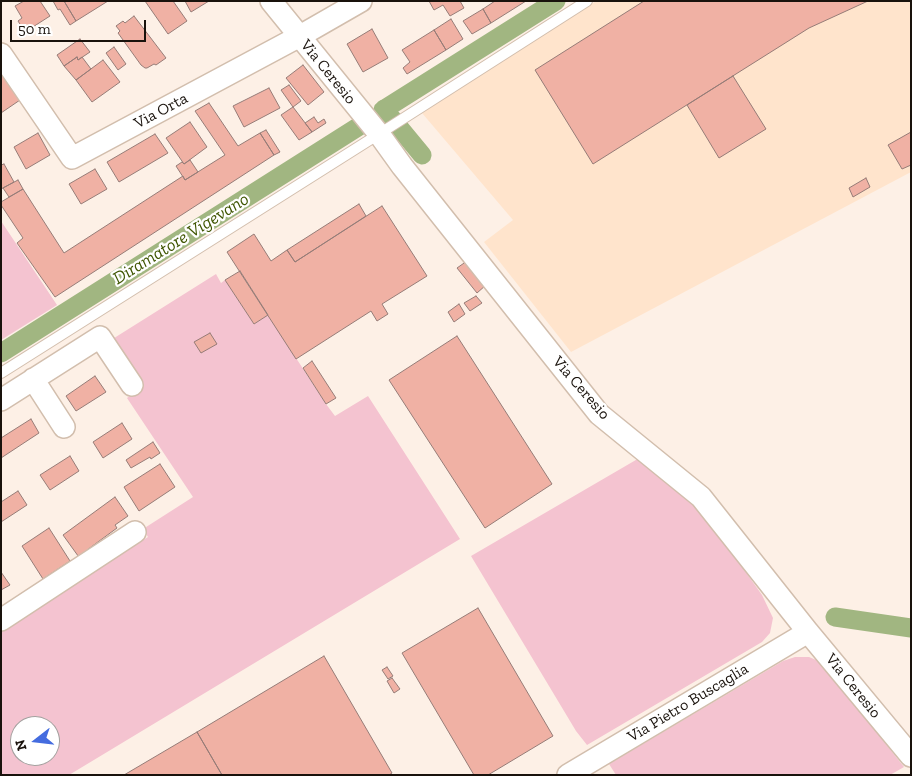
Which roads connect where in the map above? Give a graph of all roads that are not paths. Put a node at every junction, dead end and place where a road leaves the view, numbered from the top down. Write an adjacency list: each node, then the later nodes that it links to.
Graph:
1 (271, 1): 4 (street, Via Ceresio)
2 (360, 1): 4 (street, Via Orta)
3 (587, 1): 6 (lane)
4 (300, 36): 5 (street, Via Orta); 6 (street, Via Ceresio)
5 (1, 54)
6 (383, 132): 7 (lane); 14 (street, Via Ceresio)
7 (1, 373)
8 (33, 379): 9 (street); 10 (street); 11 (street)
9 (132, 385)
10 (1, 400)
11 (64, 427)
12 (135, 532): 13 (street)
13 (1, 620)
14 (808, 632): 15 (street, Via Ceresio); 16 (street, Via Pietro Buscaglia)
15 (911, 756)
16 (568, 775)

